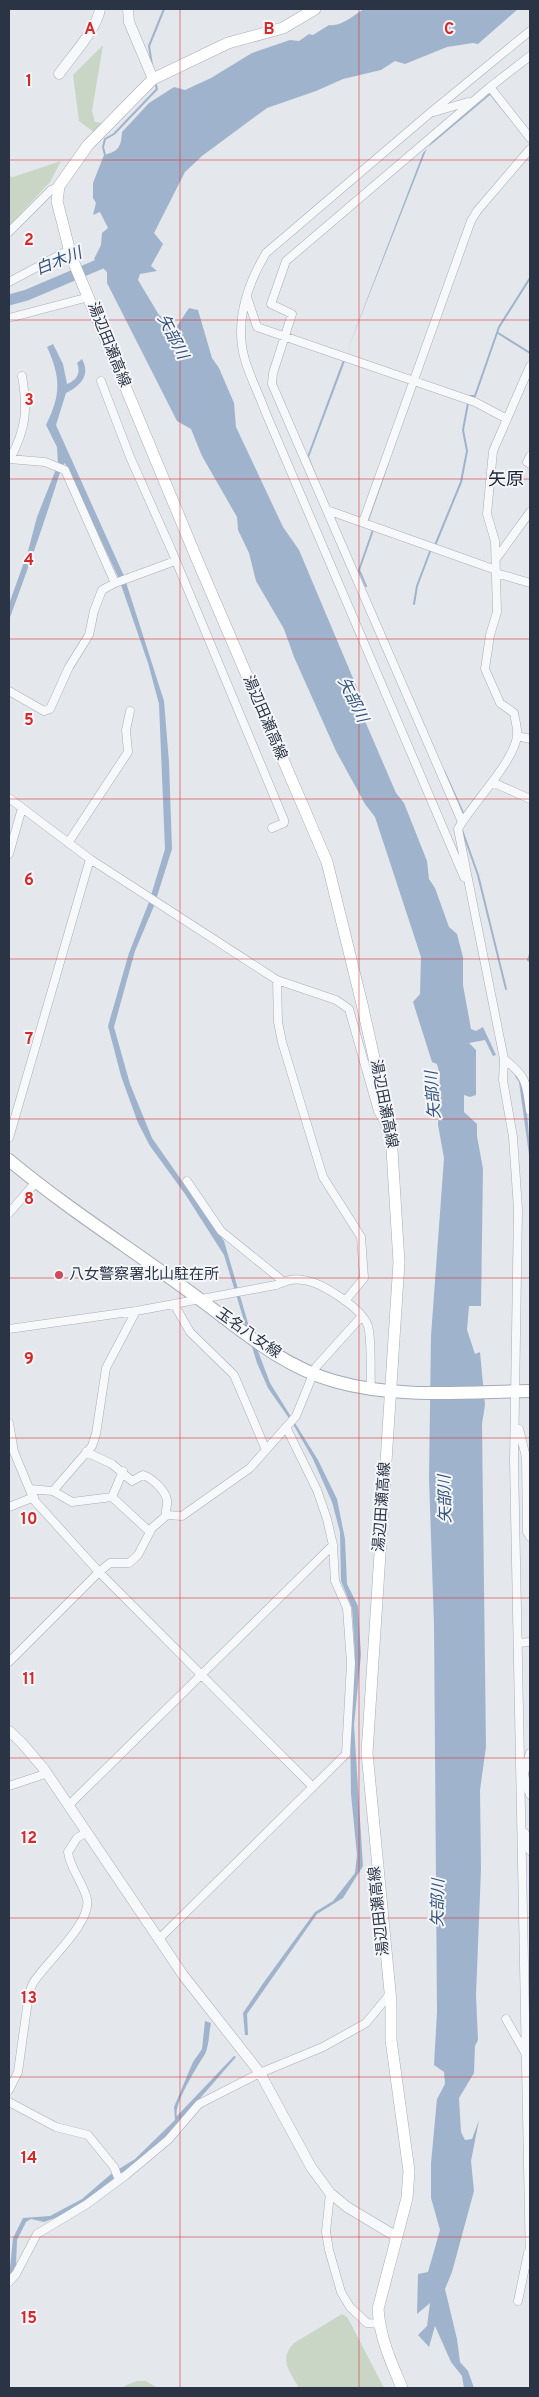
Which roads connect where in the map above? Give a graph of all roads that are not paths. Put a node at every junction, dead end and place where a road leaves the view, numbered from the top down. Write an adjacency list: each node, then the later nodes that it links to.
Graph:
1 (100, 9): 6 (street)
2 (128, 9): 7 (street)
3 (313, 10): 7 (main road)
4 (530, 31): 10 (street)
5 (530, 56): 8 (street)
6 (59, 74)
7 (153, 79): 13 (main road)
8 (490, 87): 9 (street); 11 (street)
9 (473, 100): 10 (street); 20 (street)
10 (430, 113): 17 (street)
11 (530, 138)
12 (530, 149): 24 (street)
13 (59, 186): 14 (street); 15 (main road, 湯辺田瀬高線)
14 (9, 232)
15 (70, 253): 16 (street); 18 (main road, 湯辺田瀬高線)
16 (9, 282)
17 (246, 295): 20 (street); 50 (street)
18 (88, 297): 19 (street); 54 (main road, 湯辺田瀬高線)
19 (9, 318)
20 (285, 336): 24 (street); 29 (street)
21 (530, 366): 25 (street)
22 (22, 376): 27 (street)
23 (102, 381): 33 (street)
24 (414, 381): 25 (street); 31 (street)
25 (507, 420): 32 (street)
26 (530, 456): 28 (street)
27 (10, 459): 35 (street)
28 (530, 464)
29 (327, 510): 31 (street); 45 (street)
30 (530, 512): 32 (street)
31 (364, 522): 34 (street)
32 (496, 559): 34 (street)
33 (175, 560): 35 (street); 46 (street)
34 (496, 572): 36 (street); 39 (street)
35 (120, 581): 37 (street)
36 (530, 583)
37 (9, 691)
38 (130, 711): 47 (street)
39 (517, 736): 40 (street); 41 (street)
40 (530, 739)
41 (492, 782): 43 (street); 45 (street)
42 (9, 798): 44 (street)
43 (530, 799)
44 (22, 808): 47 (street); 48 (street)
45 (462, 822): 50 (street)
46 (272, 828)
47 (68, 843): 49 (street)
48 (9, 854)
49 (90, 859): 51 (street); 55 (street)
50 (467, 883): 52 (street)
51 (277, 980): 54 (street); 62 (street)
52 (504, 1059): 53 (street); 71 (street)
53 (530, 1111)
54 (391, 1134): 69 (main road, 湯辺田瀬高線)
55 (9, 1138)
56 (9, 1160): 58 (main road, 玉名八女線)
57 (187, 1181): 60 (street)
58 (36, 1182): 59 (street); 61 (main road, 玉名八女線)
59 (9, 1213)
60 (284, 1282): 61 (street); 62 (street)
61 (201, 1300): 63 (street); 67 (main road, 玉名八女線)
62 (345, 1301): 65 (street)
63 (174, 1304): 64 (street); 75 (street)
64 (136, 1311): 66 (street); 77 (street)
65 (362, 1316): 67 (street); 68 (street)
66 (9, 1329)
67 (314, 1373): 68 (main road, 玉名八女線); 73 (street)
68 (371, 1388): 69 (main road, 玉名八女線)
69 (396, 1391): 71 (main road, 玉名八女線); 110 (main road, 湯辺田瀬高線)
70 (530, 1391): 71 (main road, 玉名八女線)
71 (513, 1392): 72 (street)
72 (515, 1409): 83 (street); 91 (street)
73 (291, 1421): 75 (street); 88 (street)
74 (9, 1423): 76 (street)
75 (266, 1450): 85 (street)
76 (11, 1452): 79 (street)
77 (86, 1452): 78 (street); 80 (street)
78 (123, 1471): 81 (street); 85 (street)
79 (30, 1489): 80 (street); 82 (street)
80 (53, 1491): 81 (street)
81 (112, 1497): 86 (street)
82 (34, 1498): 84 (street); 89 (street)
83 (528, 1506): 87 (street)
84 (9, 1507)
85 (166, 1516): 86 (street)
86 (150, 1532): 89 (street)
87 (530, 1537)
88 (333, 1545): 93 (street); 99 (street)
89 (99, 1572): 92 (street); 93 (street)
90 (530, 1642): 91 (street)
91 (518, 1643): 96 (street)
92 (9, 1662)
93 (201, 1675): 99 (street); 101 (street)
94 (9, 1732): 101 (street)
95 (530, 1753): 96 (street)
96 (522, 1772): 100 (street); 103 (street)
97 (42, 1775): 98 (street)
98 (9, 1786)
99 (314, 1787): 108 (street)
100 (530, 1794)
101 (69, 1805): 102 (street)
102 (87, 1832): 108 (street); 115 (street)
103 (526, 1833): 104 (street); 106 (street)
104 (530, 1850)
105 (530, 1886): 106 (street)
106 (523, 1897): 107 (street)
107 (528, 1912): 109 (street)
108 (159, 1938): 114 (street)
109 (527, 1978): 112 (street)
110 (389, 1996): 114 (street); 122 (main road, 湯辺田瀬高線)
111 (506, 2019): 113 (street)
112 (528, 2020): 113 (street)
113 (527, 2056): 117 (street)
114 (260, 2073): 119 (street); 120 (street)
115 (9, 2090)
116 (9, 2102): 119 (street)
117 (529, 2114): 118 (street)
118 (529, 2165): 121 (street)
119 (119, 2180): 125 (street)
120 (330, 2192): 122 (street); 127 (street)
121 (530, 2227): 123 (street)
122 (397, 2237): 127 (main road, 湯辺田瀬高線)
123 (530, 2248): 124 (street); 126 (street)
124 (530, 2265)
125 (9, 2282)
126 (518, 2301)
127 (379, 2324): 128 (main road, 湯辺田瀬高線)
128 (402, 2388)

